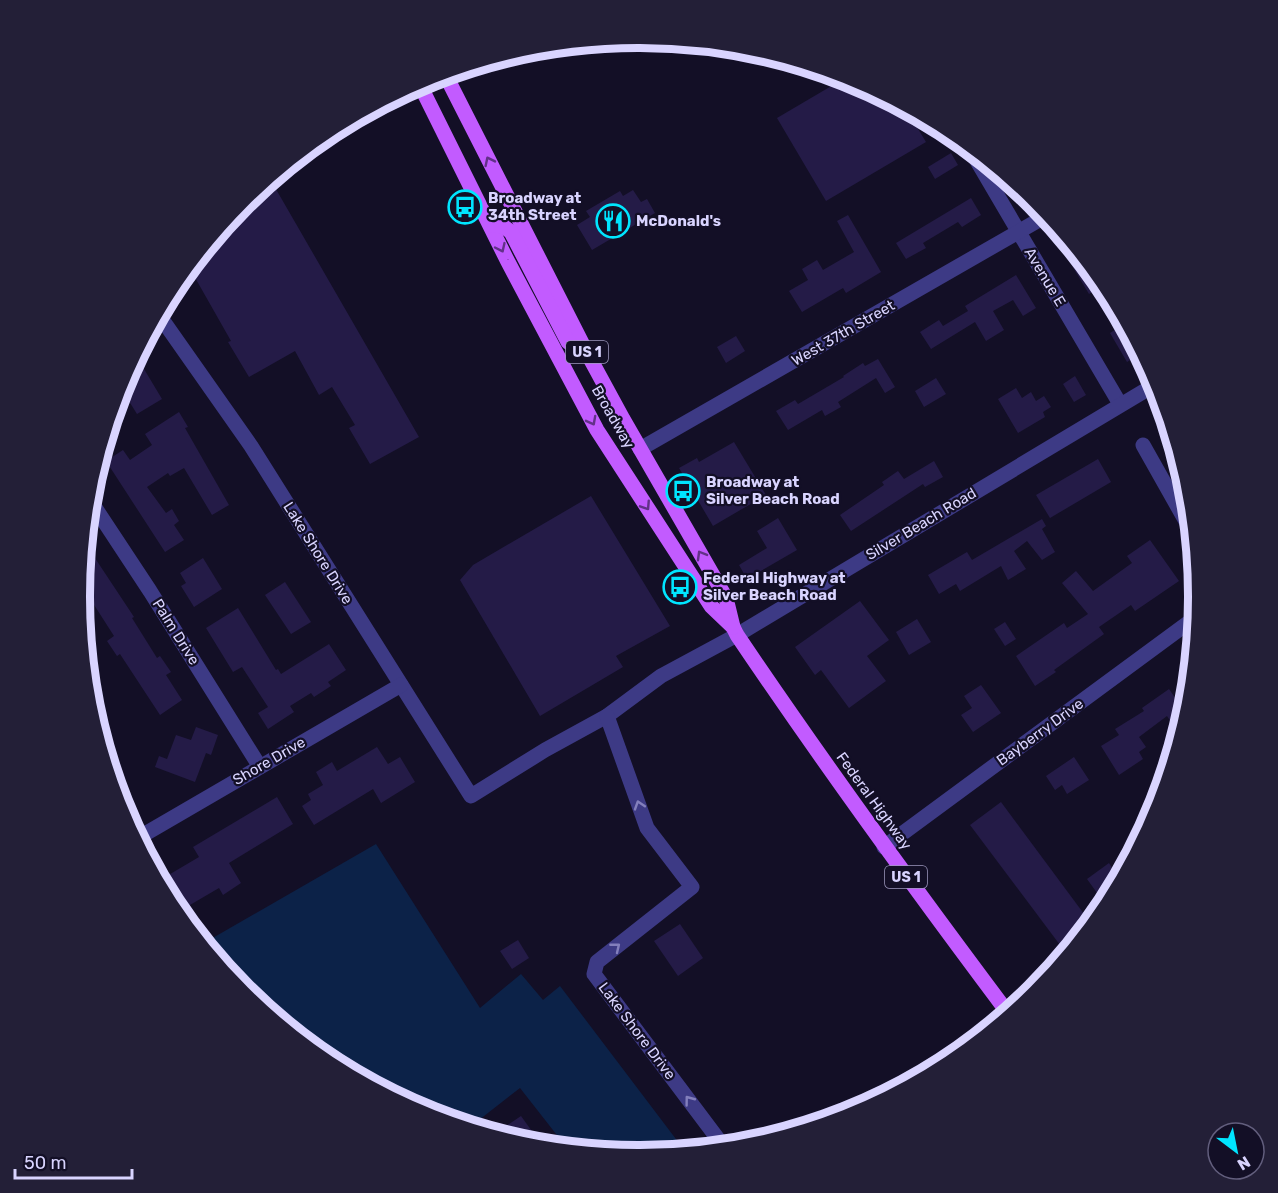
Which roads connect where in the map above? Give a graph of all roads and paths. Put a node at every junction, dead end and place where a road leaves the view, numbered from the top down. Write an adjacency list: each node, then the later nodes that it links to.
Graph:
1 (449, 82): 8 (main road, Broadway / US 1, one-way to 1)
2 (424, 92): 5 (main road, Broadway / US 1)
3 (981, 168): 6 (street, Avenue E)
4 (1038, 221): 6 (street, West 37th Street)
5 (490, 225): 8 (main road); 16 (main road, Broadway / US 1, one-way to 16)
6 (1018, 232): 10 (street, Avenue E); 12 (street, West 37th Street)
7 (164, 322): 17 (street, Lake Shore Drive)
8 (586, 351): 12 (main road, Broadway / US 1)
9 (1147, 389): 10 (street, Silver Beach Road)
10 (1120, 404): 16 (street, Silver Beach Road)
11 (1143, 445): 14 (street)
12 (640, 449): 16 (main road, Broadway / US 1, one-way to 12)
13 (97, 511): 19 (street, Palm Drive)
14 (1181, 512)
15 (1186, 624): 22 (street, Bayberry Drive)
16 (735, 631): 18 (street, Silver Beach Road); 22 (main road, Federal Highway / US 1)
17 (401, 685): 19 (street, Shore Drive); 20 (street, Lake Shore Drive)
18 (607, 716): 20 (street, Silver Beach Road); 24 (street, Lake Shore Drive, one-way to 18)
19 (260, 766): 21 (street, Shore Drive)
20 (471, 796)
21 (145, 834)
22 (884, 847): 23 (main road, Federal Highway / US 1)
23 (1003, 1007)
24 (718, 1139)

